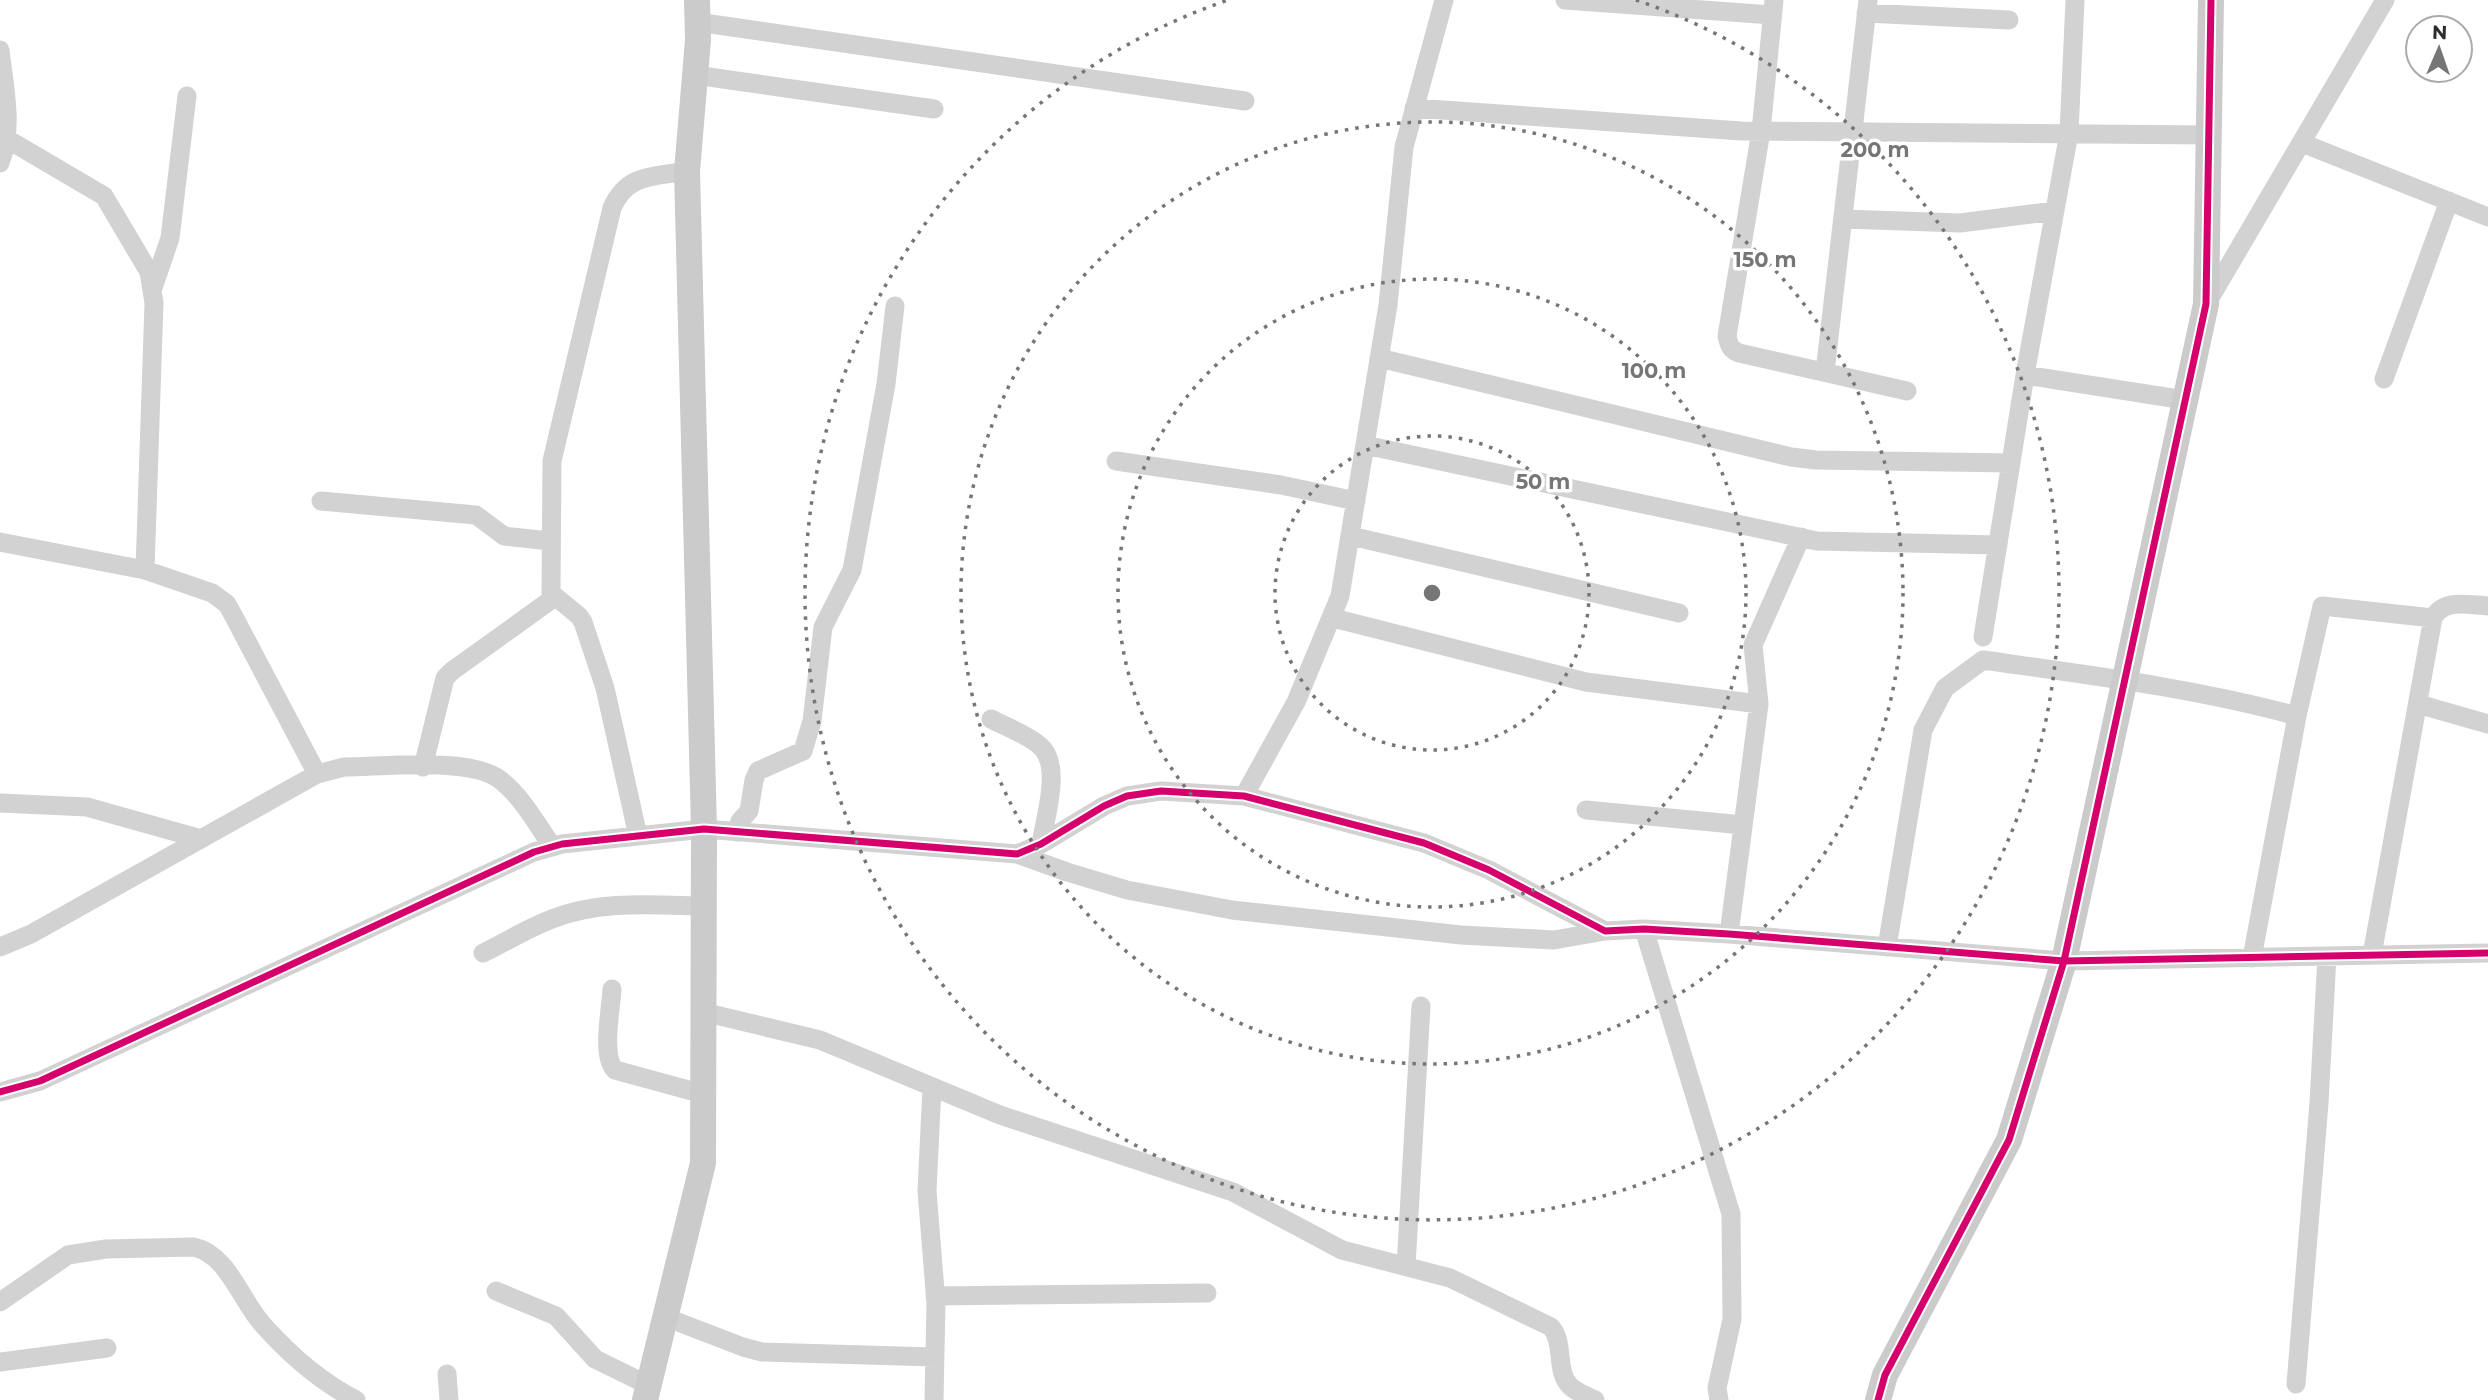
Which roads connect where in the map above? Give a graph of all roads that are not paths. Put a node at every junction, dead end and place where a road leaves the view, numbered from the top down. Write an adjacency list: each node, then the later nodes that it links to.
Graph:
1 (1444, 0): 14 (street)
2 (1565, 0): 7 (street)
3 (2076, 0): 18 (street)
4 (2211, 0): 19 (street)
5 (2385, 0): 21 (street)
6 (1867, 6): 9 (street); 17 (street)
7 (1773, 8): 16 (street)
8 (697, 11): 11 (street); 13 (street)
9 (2009, 20)
10 (0, 50): 20 (street)
11 (695, 75): 15 (street); 23 (street)
12 (187, 96): 28 (street)
13 (1245, 101)
14 (1414, 108): 16 (street); 31 (street)
15 (934, 109)
16 (1761, 131): 17 (street); 32 (street)
17 (1853, 132): 18 (street); 27 (street)
18 (2069, 134): 19 (street); 25 (street)
19 (2209, 135): 29 (street)
20 (7, 139): 22 (street); 28 (street)
21 (2302, 143): 24 (street); 29 (street)
22 (0, 163)
23 (687, 171): 44 (street); 66 (street)
24 (2449, 201): 26 (street); 34 (street)
25 (2055, 211): 27 (street); 33 (street)
26 (2488, 216)
27 (1843, 219): 32 (street)
28 (153, 288): 47 (street)
29 (2206, 304): 36 (street)
30 (895, 306): 67 (street)
31 (1379, 358): 37 (street); 39 (street)
32 (1825, 372): 35 (street)
33 (2025, 375): 36 (street); 39 (street)
34 (2384, 379)
35 (1907, 391)
36 (2185, 400): 54 (street)
37 (1365, 445): 41 (street); 43 (street)
38 (1116, 461): 41 (street)
39 (2011, 463): 46 (street)
40 (321, 501): 44 (street)
41 (1356, 501): 42 (street)
42 (1351, 536): 50 (street); 51 (street)
43 (1801, 537): 46 (street); 55 (street)
44 (551, 541): 48 (street)
45 (0, 542): 47 (street)
46 (1998, 545): 53 (street)
47 (145, 570): 61 (street)
48 (555, 597): 60 (street); 68 (street)
49 (2488, 606): 52 (street)
50 (1679, 613)
51 (1333, 618): 55 (street); 62 (street)
52 (2433, 618): 56 (street); 57 (street)
53 (1983, 637)
54 (2124, 681): 57 (street); 78 (street); 84 (street)
55 (1759, 704): 65 (street)
56 (2418, 705): 59 (street); 81 (street)
57 (2297, 716): 83 (street)
58 (991, 719): 70 (street)
59 (2488, 724)
60 (423, 766): 61 (street); 71 (street)
61 (317, 774): 69 (street)
62 (1244, 796): 70 (street); 75 (street)
63 (0, 803): 69 (street)
64 (1586, 810): 65 (street)
65 (1743, 825): 76 (street)
66 (704, 829): 67 (street); 68 (street); 73 (street)
67 (737, 832): 72 (street)
68 (638, 836): 71 (street)
69 (201, 839): 77 (street)
70 (1041, 844): 72 (street)
71 (553, 847): 89 (street)
72 (1017, 854): 75 (street)
73 (704, 906): 79 (street); 87 (street)
74 (1644, 929): 75 (street); 76 (street); 108 (street)
75 (1605, 930)
76 (1729, 934): 78 (street)
77 (0, 947)
78 (1888, 947): 84 (street)
79 (483, 953)
80 (2488, 953): 81 (street)
81 (2372, 955): 82 (street)
82 (2327, 956): 83 (street); 101 (street)
83 (2252, 958): 84 (street)
84 (2064, 961): 109 (street)
85 (612, 989): 90 (street)
86 (1421, 1006): 91 (street)
87 (703, 1012): 88 (street); 90 (street)
88 (932, 1087): 91 (street); 94 (street)
89 (0, 1092)
90 (703, 1094): 96 (street)
91 (1406, 1266): 103 (street)
92 (496, 1292): 102 (street)
93 (1206, 1293): 94 (street)
94 (935, 1296): 98 (street)
95 (0, 1302): 104 (street)
96 (665, 1317): 98 (street); 102 (street)
97 (107, 1348): 99 (street)
98 (935, 1356): 106 (street)
99 (0, 1362)
100 (447, 1374): 105 (street)
101 (2296, 1384)
102 (647, 1392)
103 (1570, 1394): 107 (street)
104 (356, 1400)
105 (449, 1400)
106 (934, 1400)
107 (1595, 1400)
108 (1718, 1400)
109 (1878, 1400)

